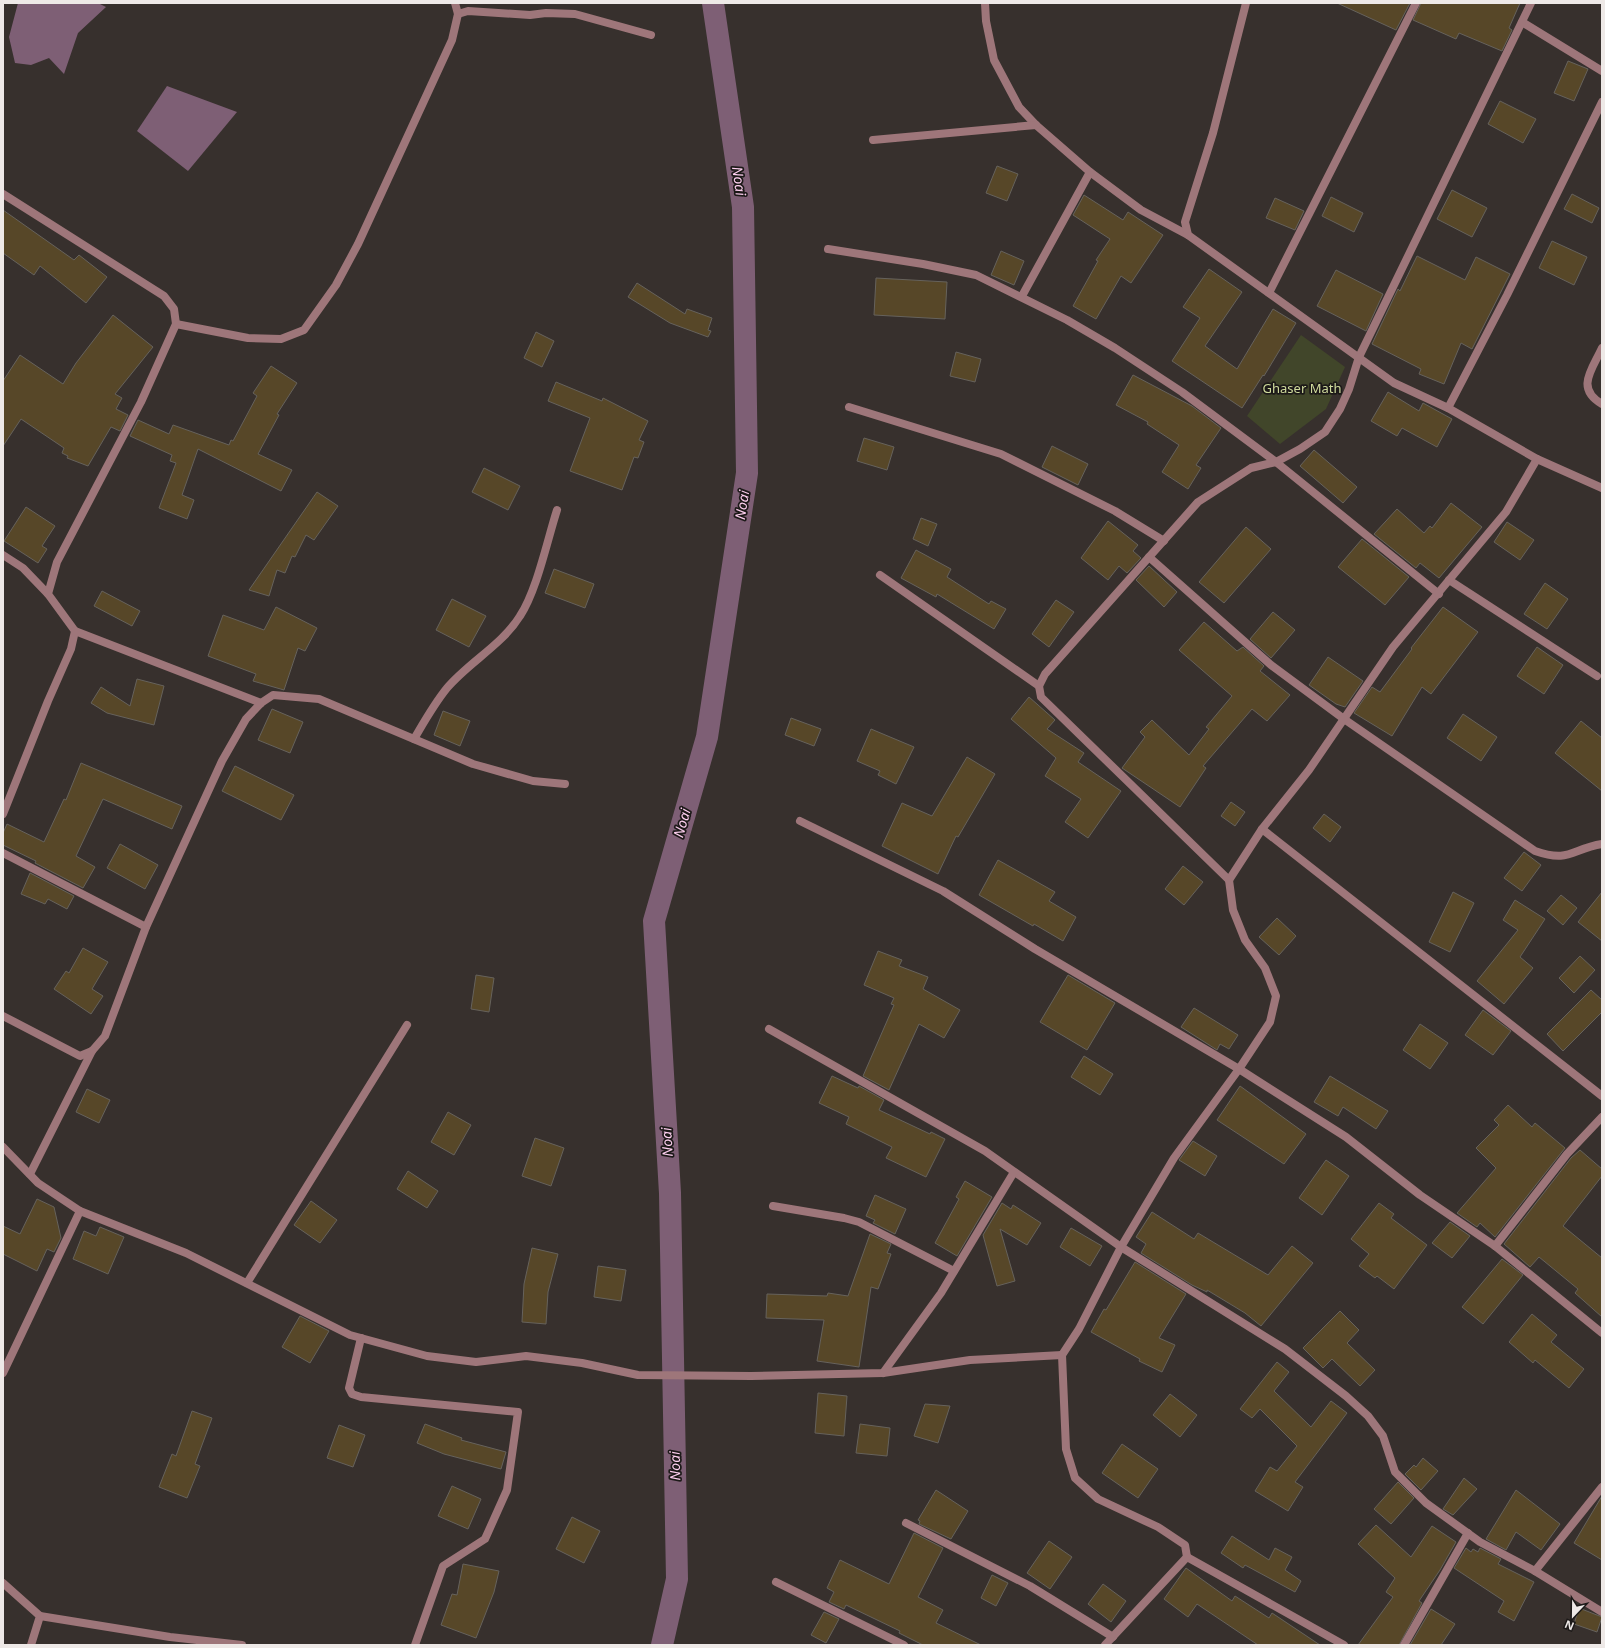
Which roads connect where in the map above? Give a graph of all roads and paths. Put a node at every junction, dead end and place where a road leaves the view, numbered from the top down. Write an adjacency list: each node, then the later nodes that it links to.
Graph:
1 (455, 3): 6 (street)
2 (985, 3): 11 (street)
3 (1246, 3): 15 (street)
4 (1416, 3): 17 (street)
5 (1530, 3): 7 (street)
6 (458, 14): 8 (street); 19 (street)
7 (1522, 22): 9 (street); 21 (street)
8 (651, 35)
9 (1602, 70)
10 (1602, 102): 24 (street)
11 (1036, 125): 12 (street); 13 (street)
12 (873, 140)
13 (1090, 172): 15 (street); 18 (street)
14 (3, 194): 19 (street)
15 (1188, 235): 17 (street)
16 (828, 249): 18 (street)
17 (1269, 293): 21 (street)
18 (1022, 296): 26 (street)
19 (176, 324): 34 (street)
20 (1602, 348): 22 (street)
21 (1358, 357): 24 (street); 26 (street)
22 (1602, 404)
23 (849, 407): 29 (street)
24 (1448, 408): 25 (street)
25 (1537, 459): 27 (street); 33 (street)
26 (1276, 462): 29 (street); 35 (street)
27 (1602, 488)
28 (557, 510): 41 (street)
29 (1164, 541): 31 (street)
30 (3, 555): 34 (street)
31 (1149, 557): 38 (street); 40 (street)
32 (880, 575): 38 (street)
33 (1449, 580): 35 (street); 37 (street)
34 (48, 594): 36 (street)
35 (1439, 594): 40 (street)
36 (75, 631): 39 (street); 43 (street)
37 (1597, 676)
38 (1039, 686): 48 (street)
39 (261, 703): 41 (street); 49 (street)
40 (1344, 719): 45 (street); 46 (street)
41 (414, 739): 42 (street)
42 (565, 784)
43 (3, 814)
44 (800, 820): 54 (street)
45 (1262, 829): 48 (street); 55 (street)
46 (1602, 844)
47 (3, 853): 49 (street)
48 (1229, 880): 54 (street)
49 (146, 927): 53 (street)
50 (3, 1016): 53 (street)
51 (407, 1025): 65 (street)
52 (769, 1029): 58 (street)
53 (92, 1051): 59 (street)
54 (1240, 1069): 62 (street); 63 (street)
55 (1602, 1096)
56 (1602, 1117): 62 (street)
57 (3, 1147): 59 (street)
58 (1014, 1172): 63 (street); 64 (street)
59 (30, 1174): 61 (street)
60 (773, 1206): 64 (street)
61 (80, 1211): 65 (street); 69 (street)
62 (1495, 1246): 66 (street)
63 (1121, 1247): 68 (street); 73 (street)
64 (954, 1271): 70 (street)
65 (247, 1283): 67 (street)
66 (1602, 1333)
67 (361, 1338): 70 (street); 83 (street)
68 (1062, 1355): 70 (street); 74 (street)
69 (3, 1373)
70 (883, 1373)
71 (1602, 1487): 75 (street)
72 (906, 1522): 80 (street)
73 (1468, 1533): 75 (street); 87 (street)
74 (1187, 1557): 80 (street); 86 (street)
75 (1535, 1571): 78 (street)
76 (776, 1582): 84 (street)
77 (3, 1583): 79 (street)
78 (1602, 1612)
79 (40, 1616): 81 (street); 82 (street)
80 (1113, 1637): 85 (street)
81 (30, 1645)
82 (242, 1645)
83 (415, 1645)
84 (904, 1645)
85 (1105, 1645)
86 (1344, 1645)
87 (1404, 1645)

